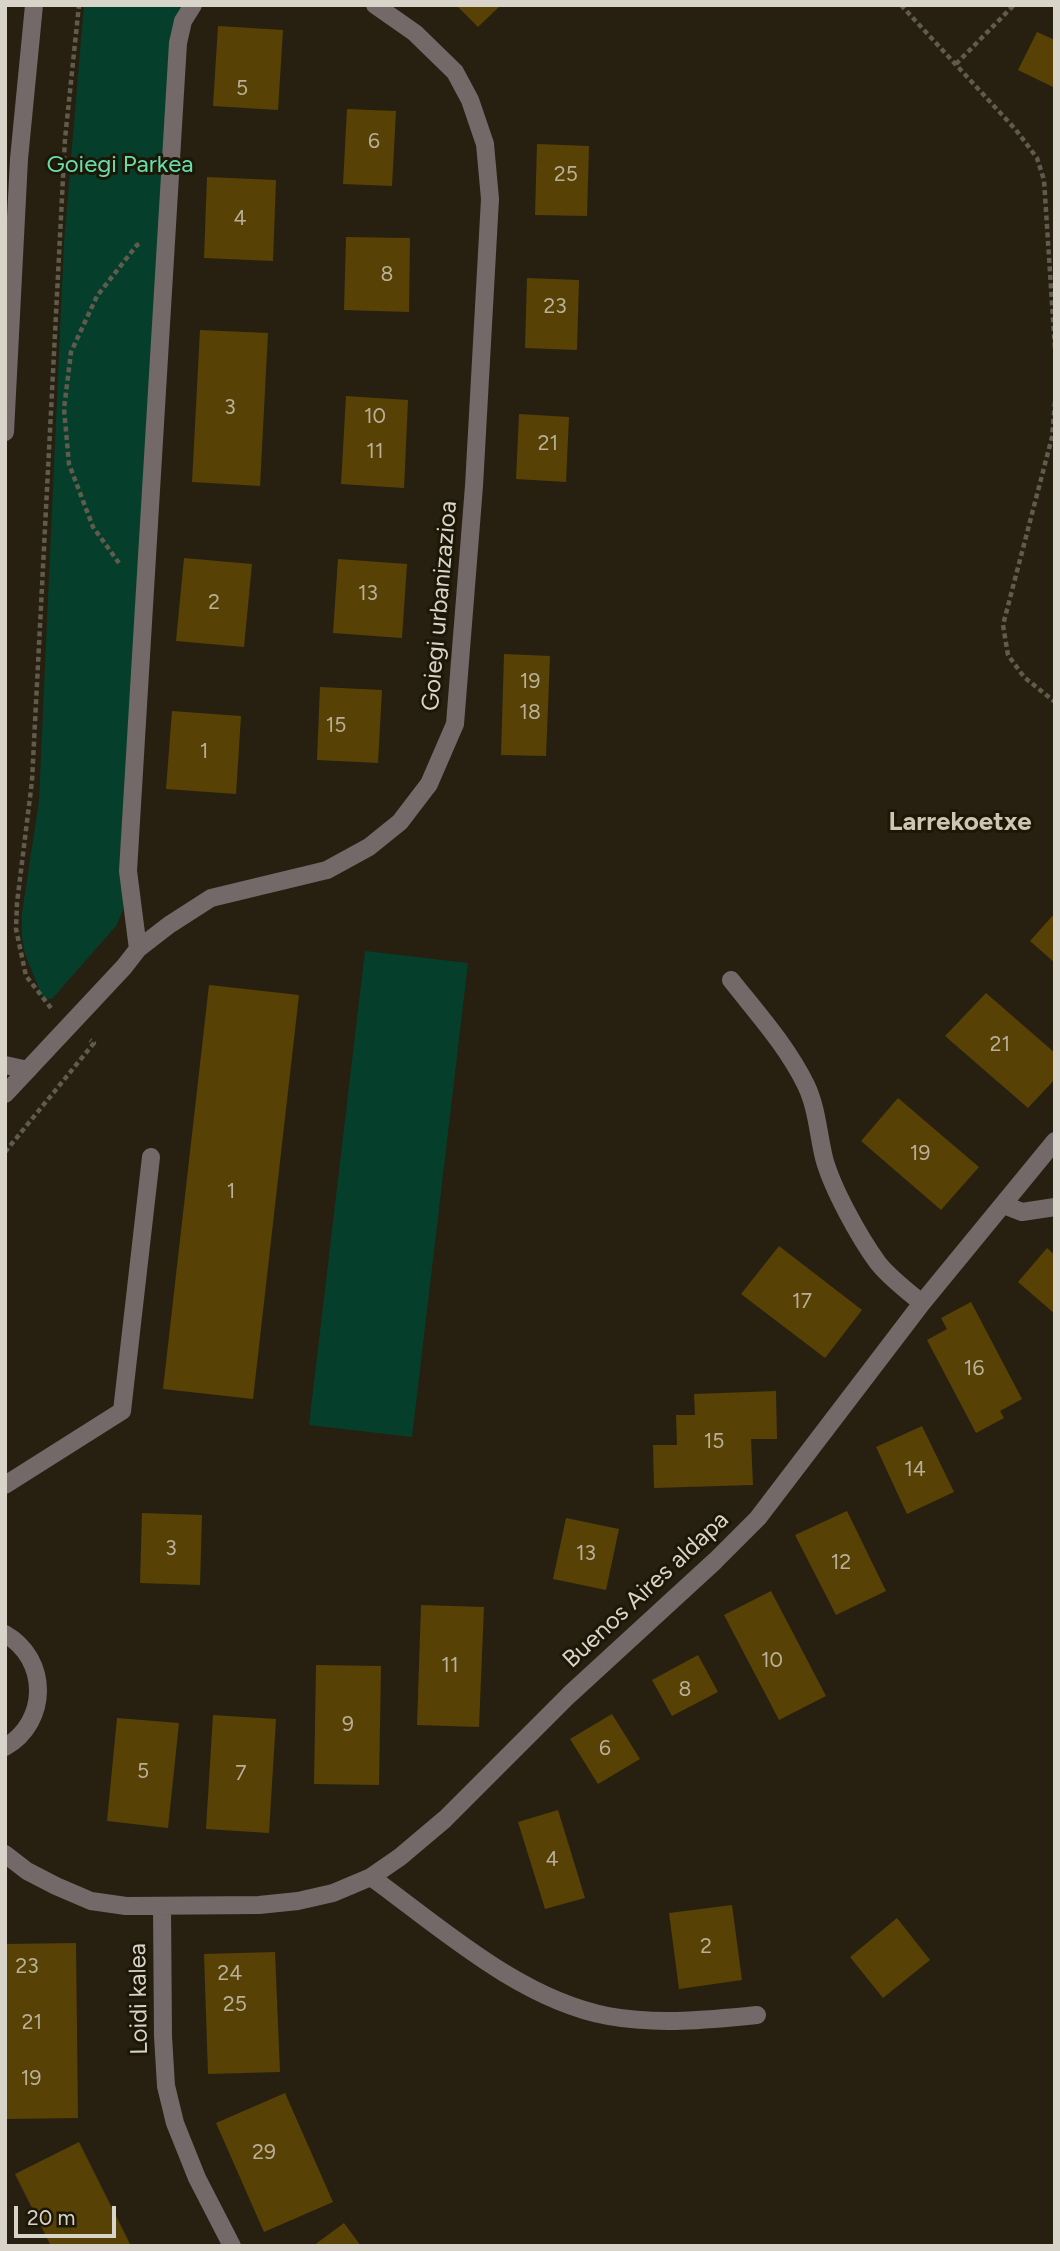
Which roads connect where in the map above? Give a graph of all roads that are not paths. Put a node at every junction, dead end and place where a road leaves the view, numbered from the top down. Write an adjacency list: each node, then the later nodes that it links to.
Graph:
1 (34, 5): 4 (street)
2 (193, 5): 5 (street)
3 (375, 5): 5 (street, Goiegi urbanizazioa)
4 (5, 432)
5 (138, 949): 8 (street, Goiegi urbanizazioa)
6 (731, 980): 14 (street)
7 (5, 1065): 8 (street)
8 (28, 1070): 9 (street, Goiegi urbanizazioa)
9 (5, 1094)
10 (1055, 1141): 12 (street, Buenos Aires aldapa)
11 (151, 1157): 15 (street)
12 (1004, 1205): 13 (street); 14 (street, Buenos Aires aldapa)
13 (1055, 1208)
14 (922, 1303): 19 (street, Buenos Aires aldapa)
15 (5, 1485)
16 (5, 1634): 17 (street)
17 (5, 1747)
18 (5, 1854): 20 (street, Loidi kalea)
19 (371, 1877): 20 (street, Buenos Aires aldapa); 21 (street)
20 (162, 1907): 22 (street, Loidi kalea)
21 (757, 2015)
22 (232, 2246)

